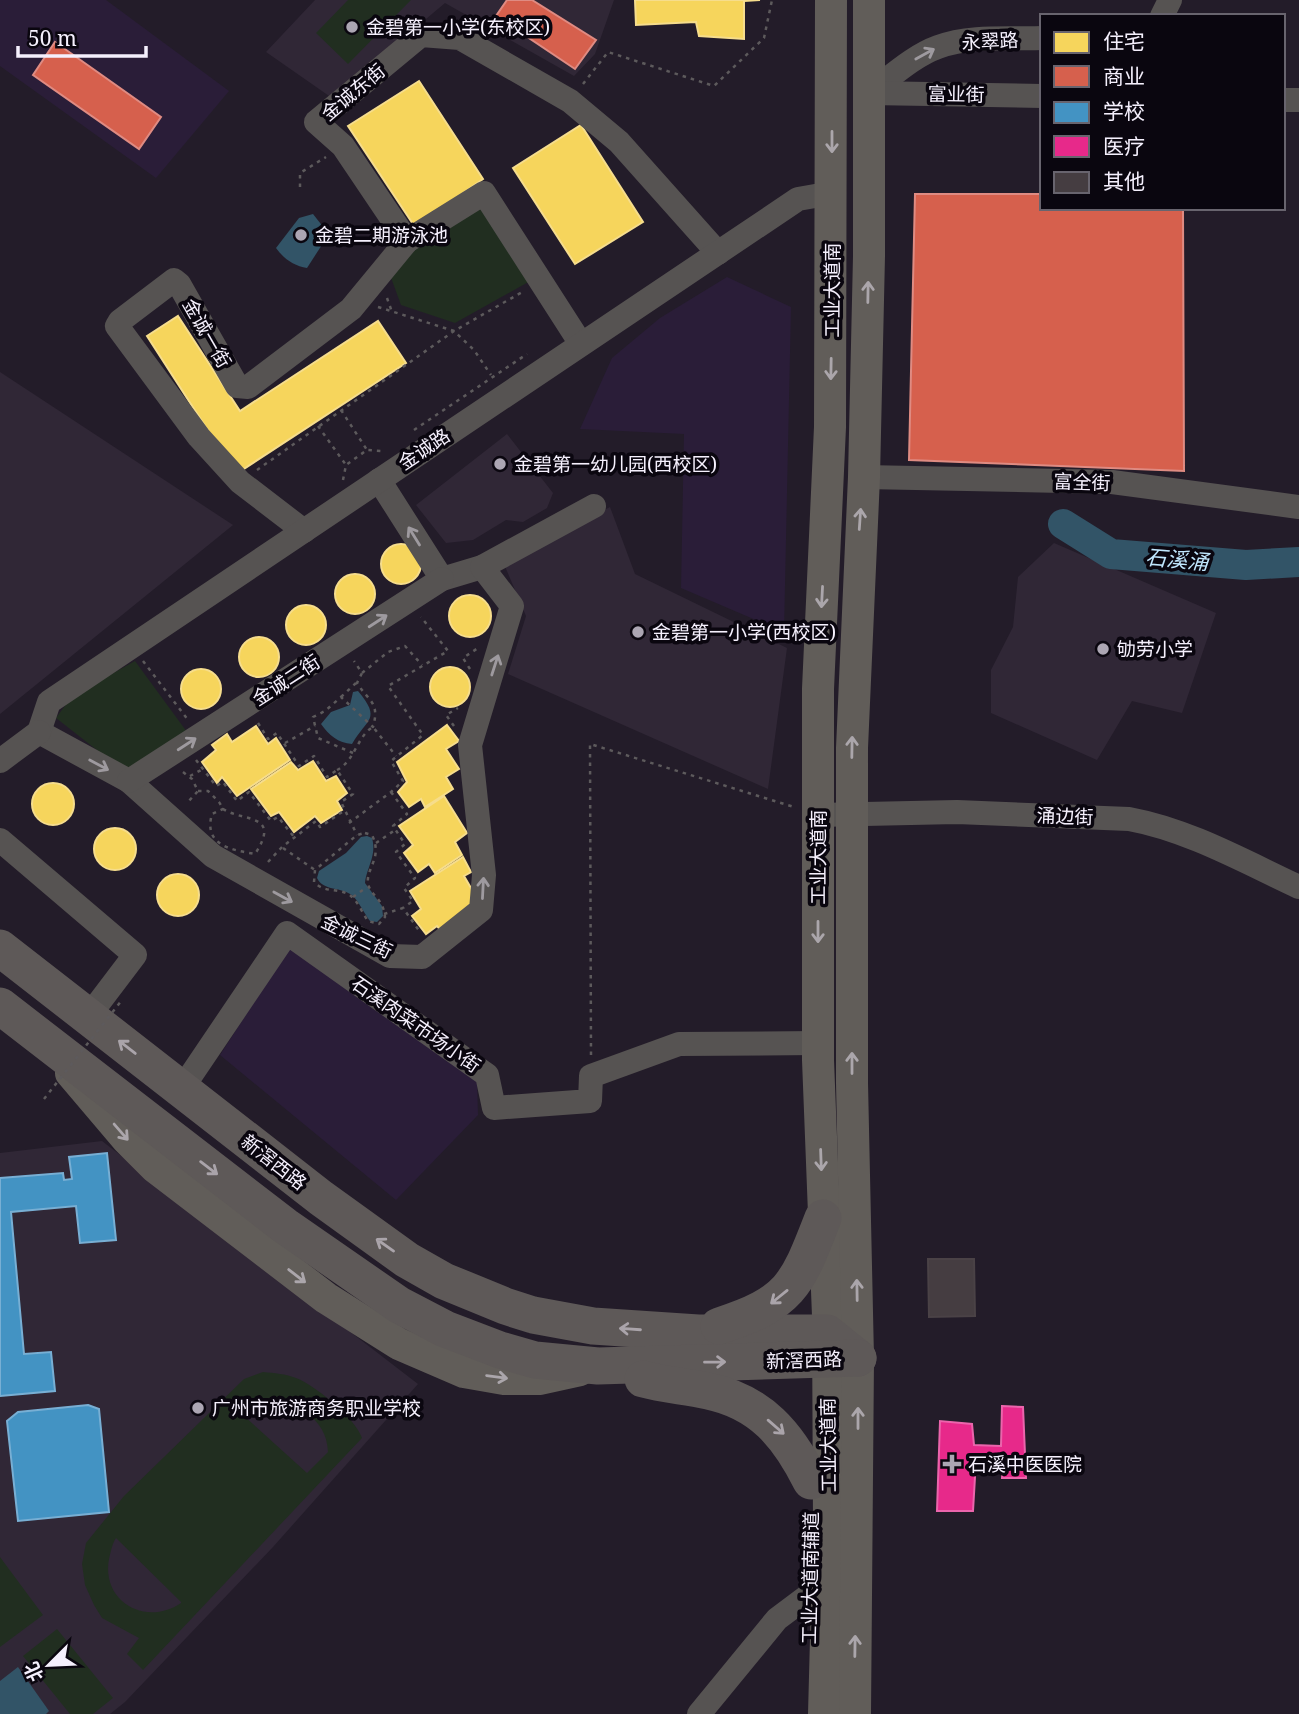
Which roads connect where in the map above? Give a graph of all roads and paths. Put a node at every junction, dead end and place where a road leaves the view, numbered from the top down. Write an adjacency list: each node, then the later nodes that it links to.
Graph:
1 (772, 0): 8 (path)
2 (831, 0): 6 (main road, 工业大道南)
3 (869, 0): 5 (main road)
4 (1040, 38): 5 (street, 永翠路, one-way to 4)
5 (869, 93): 6 (main road); 7 (street, 富业街); 25 (main road, one-way to 5)
6 (832, 94): 11 (main road, 工业大道南, one-way to 11)
7 (1040, 96)
8 (570, 101): 9 (street, 金诚东街); 13 (street, 金诚东街)
9 (343, 146): 10 (path); 12 (street, 金诚东街)
10 (300, 187)
11 (832, 193): 13 (street, 金诚路); 61 (main road, 工业大道南, one-way to 61)
12 (407, 241): 14 (street); 15 (street, 金诚一街)
13 (718, 253): 17 (street, 金诚路)
14 (541, 281): 16 (path); 17 (street)
15 (358, 301): 16 (path); 28 (street, 金诚一街)
16 (454, 331): 18 (path); 19 (path)
17 (581, 344): 18 (street, 金诚路)
18 (498, 386): 21 (path); 26 (street, 金诚路)
19 (341, 410): 20 (path); 22 (path)
20 (318, 426): 24 (path); 28 (path)
21 (405, 436)
22 (367, 450): 23 (path); 24 (path)
23 (383, 452)
24 (346, 465): 27 (path)
25 (864, 477): 30 (street, 富全街); 62 (main road, one-way to 25)
26 (379, 480): 31 (street, 金诚路); 33 (street, one-way to 26)
27 (343, 481)
28 (240, 482): 31 (street, 金诚一街)
29 (594, 506): 32 (street)
30 (1299, 507)
31 (304, 531): 36 (street, 金诚路)
32 (482, 568): 33 (street); 79 (street, 金诚三街, one-way to 32)
33 (442, 579): 34 (street, 金诚二街)
34 (408, 601): 35 (street, 金诚二街, one-way to 34); 37 (path)
35 (342, 644): 38 (path); 41 (street, 金诚二街)
36 (132, 646): 44 (street, 金诚路); 45 (path)
37 (423, 666): 38 (path); 48 (path)
38 (362, 673): 39 (path)
39 (357, 682): 40 (path); 43 (path)
40 (341, 697): 42 (path); 43 (path)
41 (247, 705): 45 (street, 金诚二街); 46 (path)
42 (315, 726): 46 (path); 47 (path)
43 (373, 727): 47 (path); 48 (path)
44 (39, 732): 49 (street); 54 (street, 金诚三街, one-way to 54)
45 (192, 740): 50 (path); 54 (street, 金诚二街)
46 (284, 744): 51 (path)
47 (353, 753): 51 (path)
48 (397, 756): 56 (path)
49 (0, 761)
50 (203, 769): 53 (path); 60 (path)
51 (337, 770): 59 (path)
52 (183, 772): 53 (path)
53 (189, 776): 55 (path)
54 (129, 781): 72 (street, 金诚三街)
55 (198, 791): 57 (path); 58 (path)
56 (391, 793): 64 (path); 65 (path)
57 (180, 799)
58 (223, 809): 63 (path); 63 (path)
59 (345, 810): 64 (path); 67 (path)
60 (266, 814): 63 (path); 67 (path)
61 (818, 815): 62 (street, 涌边街); 84 (main road, 工业大道南, one-way to 84); 85 (path)
62 (852, 815): 74 (street, 涌边街); 92 (main road, one-way to 62)
63 (258, 821)
64 (349, 823): 66 (path)
65 (395, 830): 69 (path); 76 (path)
66 (357, 835): 69 (path); 71 (path)
67 (294, 837): 70 (path)
68 (0, 840): 82 (street)
69 (376, 843): 73 (path)
70 (282, 847): 71 (path); 72 (path)
71 (315, 870): 75 (path)
72 (252, 880): 79 (street, 金诚三街, one-way to 79)
73 (368, 886): 75 (path); 77 (path)
74 (1299, 887)
75 (353, 897): 77 (path)
76 (403, 908): 77 (path); 79 (path)
77 (384, 914)
78 (0, 948): 82 (highway, 新滘西路)
79 (432, 949)
80 (122, 1000): 87 (path, bridge)
81 (0, 1006): 83 (highway, 新滘西路)
82 (88, 1017): 86 (highway, 新滘西路, one-way to 82)
83 (45, 1042): 90 (highway, 新滘西路, one-way to 90); 93 (main road, one-way to 93)
84 (818, 1043): 85 (street); 88 (main road, 工业大道南, one-way to 88)
85 (591, 1076): 86 (street, 石溪肉菜市场小街)
86 (181, 1090): 89 (highway, 新滘西路, one-way to 86)
87 (44, 1100)
88 (823, 1218): 91 (highway, one-way to 91); 92 (main road, 工业大道南)
89 (443, 1281): 90 (street); 91 (highway, 新滘西路, one-way to 89)
90 (422, 1318): 93 (highway, 新滘西路)
91 (698, 1333): 92 (highway, 新滘西路)
92 (837, 1350): 93 (highway, 新滘西路, one-way to 92); 94 (main road, 工业大道南辅道); 98 (main road, 工业大道南); 99 (main road, one-way to 92)
93 (598, 1366): 94 (highway, one-way to 94)
94 (811, 1481): 95 (main road, 工业大道南辅道)
95 (809, 1595): 96 (street); 97 (main road, 工业大道南辅道)
96 (699, 1714)
97 (810, 1714)
98 (824, 1714)
99 (855, 1714)

